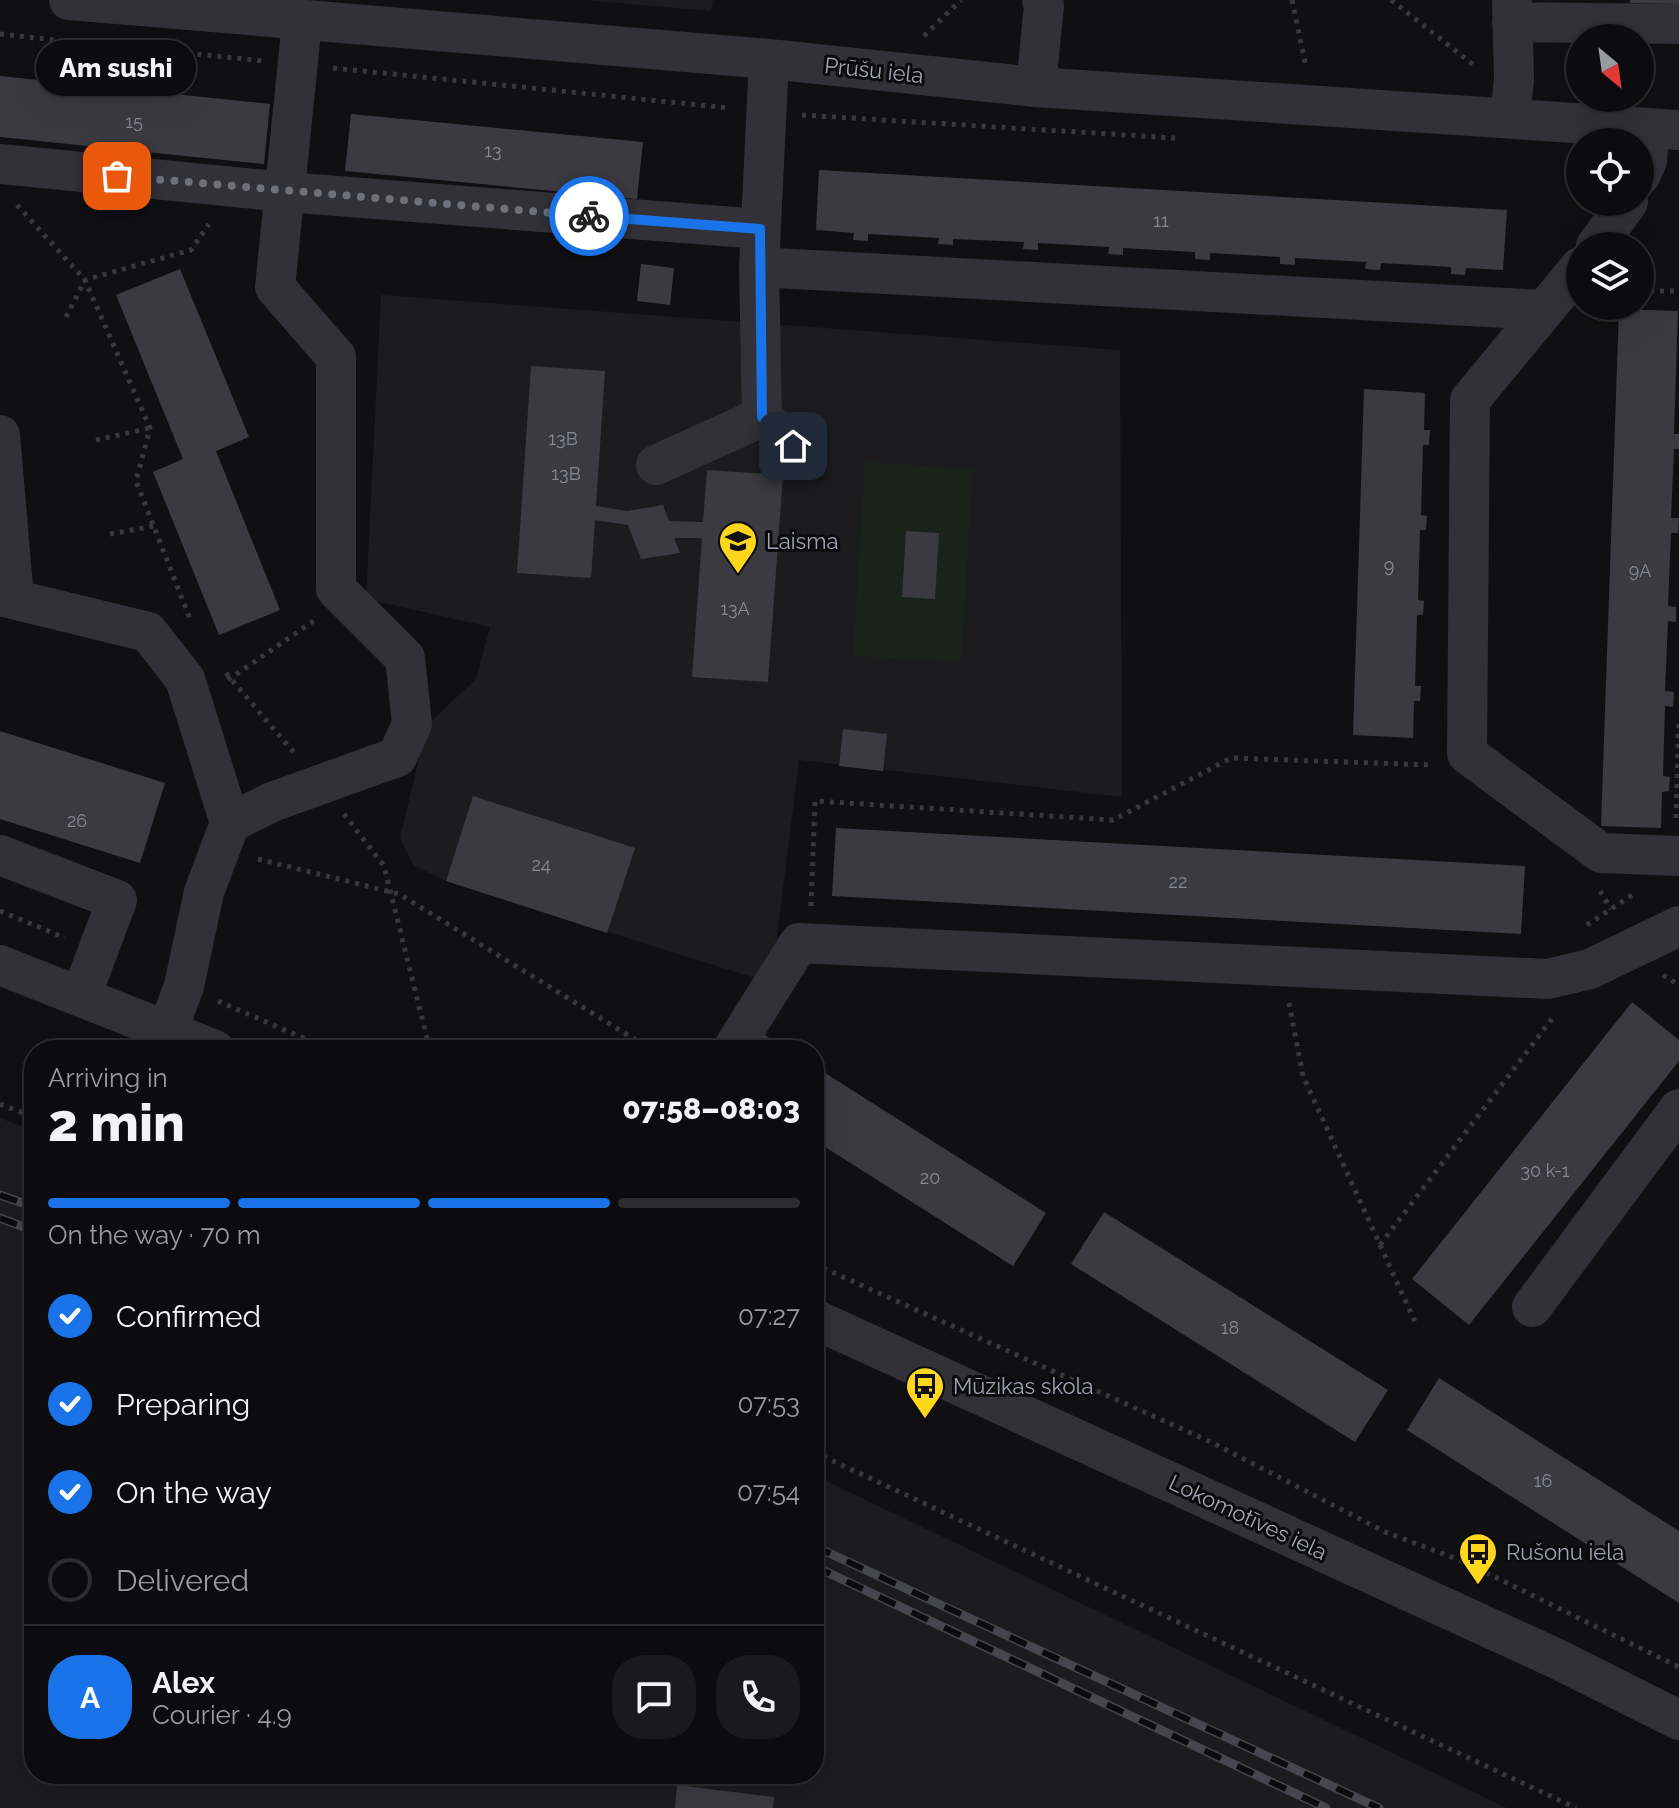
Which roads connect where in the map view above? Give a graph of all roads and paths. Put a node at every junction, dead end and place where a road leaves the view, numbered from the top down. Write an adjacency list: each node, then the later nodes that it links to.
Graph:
1 (69, 0): 6 (street, Prūšu iela)
2 (961, 0): 12 (path)
3 (1292, 0): 16 (path)
4 (1391, 0): 17 (path)
5 (1051, 2): 18 (street)
6 (238, 8): 8 (street, Prūšu iela)
7 (1512, 11): 9 (street); 20 (street)
8 (302, 22): 14 (street, Prūšu iela); 15 (street)
9 (1679, 24)
10 (0, 34): 11 (path)
11 (78, 42)
12 (917, 42)
13 (109, 45): 15 (path)
14 (769, 59): 18 (street, Prūšu iela); 19 (street)
15 (297, 64): 19 (path); 26 (street)
16 (1306, 67)
17 (1476, 68)
18 (1036, 87): 20 (street, Prūšu iela)
19 (767, 112): 22 (path); 27 (street)
20 (1510, 118): 21 (street, Prūšu iela)
21 (1665, 129): 23 (street)
22 (1017, 130)
23 (1654, 149)
24 (5, 181): 25 (street); 28 (path)
25 (235, 187): 26 (street); 28 (path)
26 (286, 192): 27 (street); 43 (street)
27 (760, 248): 32 (street); 34 (street)
28 (85, 280): 33 (path); 35 (path)
29 (1566, 283): 32 (street)
30 (1654, 291): 31 (path)
31 (1679, 291)
32 (1542, 310): 49 (street)
33 (66, 317)
34 (762, 417): 38 (street); 39 (street)
35 (150, 428): 37 (path); 40 (path)
36 (0, 435): 42 (street)
37 (96, 440)
38 (793, 446)
39 (656, 465)
40 (154, 526): 41 (path); 44 (path)
41 (110, 534)
42 (7, 597): 51 (street)
43 (346, 600): 46 (path); 50 (street)
44 (193, 628)
45 (219, 666): 46 (path)
46 (229, 677): 47 (path); 50 (path)
47 (225, 692)
48 (1679, 719): 53 (path)
49 (1467, 754): 53 (street); 56 (path)
50 (321, 784): 51 (street); 55 (path)
51 (226, 837): 55 (path); 62 (street)
52 (0, 855): 63 (street)
53 (1677, 856)
54 (1645, 886): 58 (path)
55 (391, 892): 67 (path); 68 (path)
56 (811, 915)
57 (1679, 926): 61 (street)
58 (1576, 932)
59 (0, 965): 63 (street)
60 (1282, 967): 61 (street); 69 (street); 73 (path)
61 (1590, 969): 73 (path)
62 (184, 986): 64 (street); 66 (path)
63 (81, 996): 64 (street)
64 (168, 1029): 65 (street)
65 (193, 1040)
66 (308, 1040)
67 (428, 1040)
68 (635, 1040)
69 (738, 1040)
70 (0, 1104): 72 (path)
71 (1679, 1109): 75 (street)
72 (24, 1113)
73 (1380, 1245): 77 (path)
74 (824, 1268): 79 (path)
75 (1532, 1307)
76 (824, 1324): 80 (street, Lokomotīves iela)
77 (1416, 1324)
78 (824, 1457): 81 (path)
79 (1679, 1667)
80 (1679, 1720)
81 (1576, 1808)

